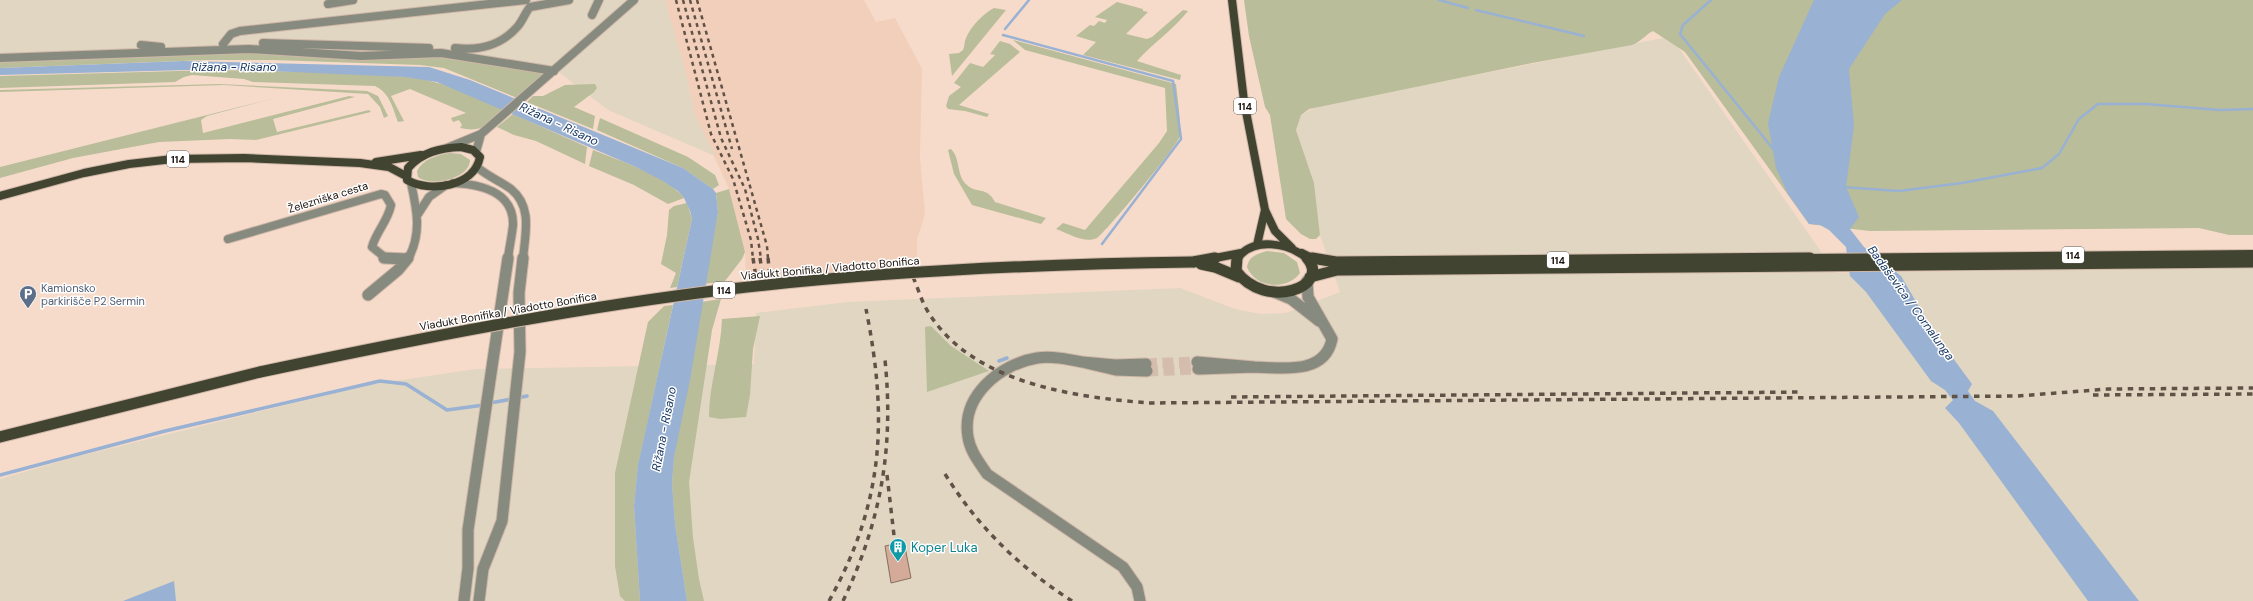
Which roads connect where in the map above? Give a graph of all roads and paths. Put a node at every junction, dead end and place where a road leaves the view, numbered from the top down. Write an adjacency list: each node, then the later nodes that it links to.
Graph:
1 (353, 0): 7 (street)
2 (526, 0): 9 (street)
3 (569, 0): 9 (street)
4 (599, 0): 8 (street)
5 (634, 0): 12 (street)
6 (1232, 0): 22 (main road, 114)
7 (328, 4)
8 (592, 15)
9 (223, 44): 10 (street)
10 (141, 45)
11 (0, 58): 12 (street)
12 (554, 71): 13 (street)
13 (483, 132): 14 (street); 15 (street)
14 (447, 148): 15 (main road, 114); 16 (main road, 114)
15 (476, 152): 18 (main road)
16 (426, 154): 17 (main road, 114); 19 (main road, 114)
17 (360, 163): 19 (main road, 114); 21 (main road, 114)
18 (478, 167): 20 (main road, 114); 43 (street)
19 (408, 179): 20 (main road, 114); 23 (street)
20 (449, 184): 23 (street); 42 (street)
21 (0, 196)
22 (1265, 210): 25 (main road, 114); 26 (main road, 114)
23 (418, 214): 30 (street)
24 (228, 239): 30 (street, Železniška cesta)
25 (1257, 245): 26 (main road, 114); 27 (main road, 114)
26 (1292, 248): 28 (main road, 114)
27 (1241, 253): 31 (main road, 114); 34 (main road)
28 (1302, 253): 32 (main road, 114); 35 (main road)
29 (2253, 254): 32 (main road, 114)
30 (407, 259): 37 (street)
31 (1194, 262): 34 (main road, 114); 41 (main road, Viadukt Bonifika / Viadotto Bonifica / 114, bridge)
32 (1819, 262): 33 (main road, 114); 35 (main road, 114)
33 (2253, 262)
34 (1239, 277): 36 (main road, 114)
35 (1309, 279): 36 (main road, 114); 38 (street)
36 (1273, 292): 38 (street)
37 (368, 295)
38 (1323, 323): 39 (street)
39 (1198, 366)
40 (1146, 367): 44 (street)
41 (0, 437)
42 (464, 601)
43 (479, 601)
44 (1140, 601)

